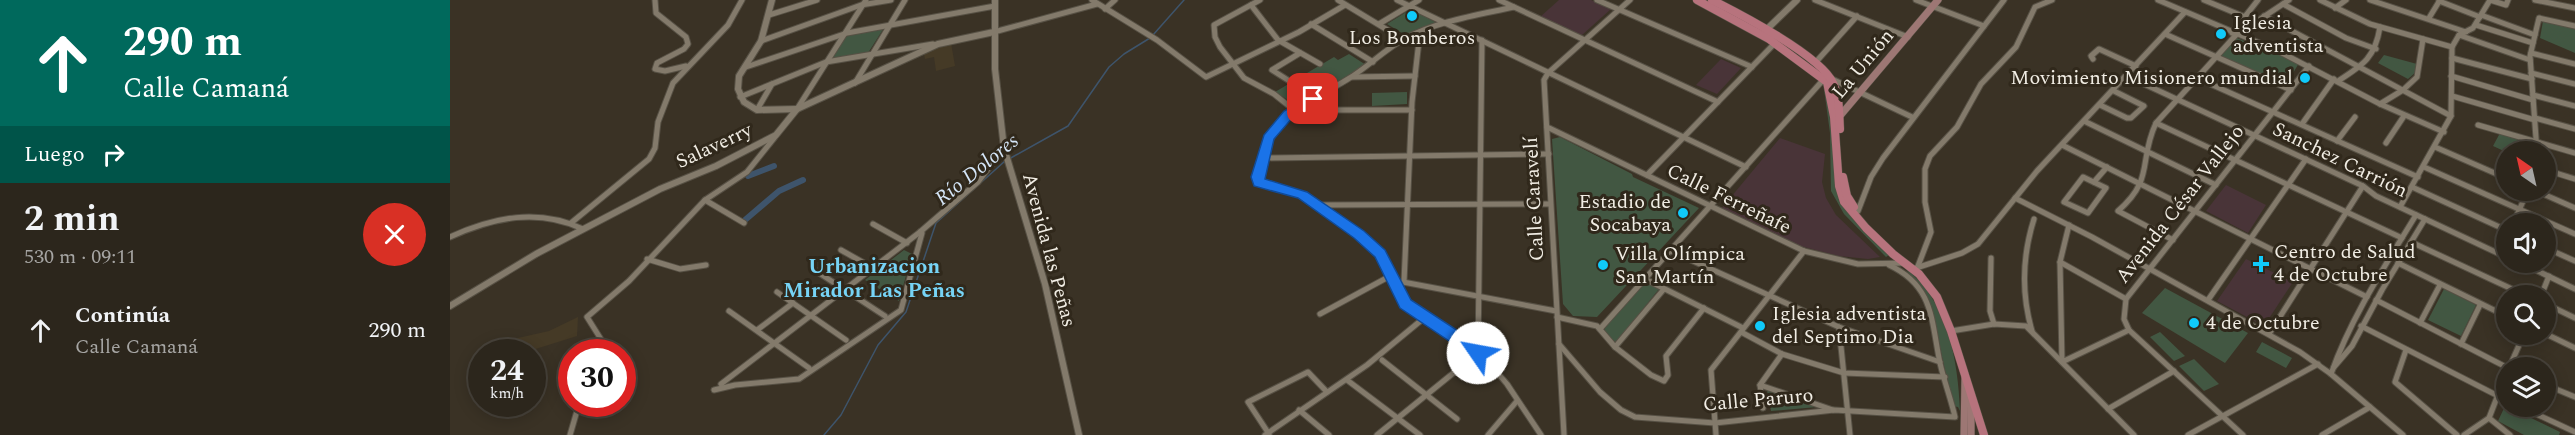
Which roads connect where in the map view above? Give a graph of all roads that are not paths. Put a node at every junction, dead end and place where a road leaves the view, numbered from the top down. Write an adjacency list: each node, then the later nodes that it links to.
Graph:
1 (655, 0): 100 (street)
2 (742, 0): 100 (street)
3 (772, 0): 50 (street)
4 (817, 0): 50 (street)
5 (866, 0): 35 (street)
6 (891, 0): 35 (street)
7 (905, 0): 60 (street)
8 (1115, 0): 47 (street)
9 (1260, 0): 41 (street)
10 (1338, 0): 39 (street)
11 (1397, 0): 42 (street)
12 (1419, 0): 42 (street)
13 (1499, 0): 44 (street)
14 (1597, 0): 48 (street)
15 (1630, 0): 48 (street)
16 (1696, 0): 64 (main road)
17 (1712, 0): 64 (main road)
18 (1797, 0): 64 (street)
19 (1815, 0): 51 (street)
20 (1916, 0): 43 (street)
21 (1938, 0): 43 (main road, La Unión)
22 (2004, 0): 61 (street)
23 (2052, 0): 228 (street)
24 (2158, 0): 49 (street)
25 (2204, 0): 54 (street)
26 (2257, 0): 54 (street)
27 (2289, 0): 40 (street)
28 (2320, 0): 45 (street)
29 (2346, 0): 45 (street)
30 (2370, 0): 55 (street)
31 (2431, 0): 34 (street)
32 (2490, 0): 38 (street); 53 (street)
33 (2535, 0): 46 (street)
34 (2439, 1): 53 (street); 55 (street)
35 (860, 2): 71 (street); 82 (street)
36 (1095, 2): 47 (street); 65 (street)
37 (995, 3): 60 (street); 65 (street, Avenida las Peñas)
38 (2507, 3)
39 (1345, 4): 57 (street); 58 (street)
40 (2283, 4): 52 (street); 86 (street)
41 (1251, 5): 77 (street); 97 (street)
42 (1410, 6): 56 (street); 58 (street)
43 (1933, 6): 61 (street); 74 (main road, La Unión)
44 (1514, 7): 56 (street); 80 (street)
45 (2335, 8): 63 (street)
46 (2575, 8)
47 (1105, 9): 68 (street)
48 (1619, 10): 80 (street); 104 (street)
49 (2185, 12): 69 (street); 70 (street)
50 (769, 15): 82 (street)
51 (1857, 16): 74 (street); 96 (street)
52 (2264, 16): 70 (street); 105 (street)
53 (2480, 16): 59 (street); 73 (street)
54 (2245, 17): 70 (street)
55 (2429, 18): 67 (street)
56 (1446, 23): 66 (street); 79 (street)
57 (1311, 24): 77 (street); 95 (street)
58 (1379, 24): 78 (street)
59 (2476, 24): 67 (street); 83 (street)
60 (890, 25): 71 (street); 89 (street)
61 (1984, 26): 140 (street)
62 (2575, 26): 73 (street)
63 (2380, 27): 75 (street); 86 (street)
64 (1764, 31): 81 (main road)
65 (994, 32): 84 (street, Salaverry); 159 (street, Avenida las Peñas)
66 (1420, 32): 78 (street); 108 (street)
67 (2466, 32): 72 (street)
68 (1148, 34): 76 (street)
69 (2165, 34): 90 (street); 101 (street)
70 (2234, 34): 90 (street); 102 (street)
71 (843, 35): 94 (street); 103 (street)
72 (2459, 35): 85 (street); 93 (street)
73 (2535, 35): 83 (street)
74 (1908, 37): 123 (main road, La Unión)
75 (2423, 39): 85 (street); 122 (street)
76 (1157, 40): 97 (street)
77 (1282, 40): 88 (street); 97 (street)
78 (1404, 40): 95 (street)
79 (1482, 40): 106 (street); 163 (street)
80 (1584, 40): 106 (street); 128 (street)
81 (1778, 40): 96 (main road); 104 (street); 113 (main road)
82 (761, 41): 103 (street)
83 (2533, 43): 87 (street)
84 (938, 44): 89 (street); 117 (street, Salaverry)
85 (2452, 47): 91 (street)
86 (2376, 49): 105 (street)
87 (2531, 52): 93 (street); 99 (street)
88 (1300, 53): 98 (street); 116 (street)
89 (872, 54): 94 (street); 117 (street)
90 (2215, 57): 112 (street); 121 (street)
91 (2452, 58): 109 (street); 110 (street)
92 (2093, 59): 101 (street)
93 (2530, 60): 110 (street)
94 (826, 62): 118 (street); 132 (street)
95 (1373, 62): 111 (street)
96 (1815, 63): 114 (main road)
97 (1234, 64): 133 (street)
98 (1320, 64)
99 (2575, 64)
100 (688, 66): 202 (street)
101 (2136, 66): 107 (street)
102 (2309, 66): 115 (street); 121 (street, Avenida César Vallejo)
103 (746, 67): 125 (street)
104 (1752, 67): 128 (street)
105 (2359, 67): 115 (street); 122 (street)
106 (1548, 73): 147 (street, Calle Caravelí); 152 (street)
107 (2127, 75): 120 (street); 127 (street, Sanchez Carrión)
108 (1415, 76): 111 (street); 134 (street)
109 (2451, 76): 124 (street); 126 (street)
110 (2532, 76): 119 (street); 126 (street)
111 (1351, 77): 133 (street)
112 (2197, 78): 127 (street); 136 (street)
113 (1824, 79): 114 (street); 139 (main road); 169 (street)
114 (1834, 80): 123 (street); 139 (main road)
115 (2336, 80): 129 (street); 145 (street)
116 (1291, 82)
117 (855, 83): 132 (street, Salaverry)
118 (772, 84): 125 (street); 135 (street)
119 (2575, 84)
120 (2114, 90): 130 (street); 130 (street)
121 (2291, 90): 136 (street, Avenida César Vallejo)
122 (2403, 90): 129 (street); 138 (street)
123 (1860, 93): 139 (main road, La Unión); 140 (street)
124 (2452, 96): 138 (street); 142 (street)
125 (740, 97): 135 (street)
126 (2533, 97): 131 (street); 142 (street)
127 (2178, 99): 144 (street); 151 (street, Sanchez Carrión)
128 (1719, 102): 152 (street)
129 (2380, 104): 137 (street)
130 (2100, 105): 143 (street)
131 (2575, 106)
132 (797, 109): 135 (street); 150 (street, Salaverry)
133 (1294, 110): 134 (street); 166 (street)
134 (1412, 110): 165 (street)
135 (757, 111)
136 (2273, 112): 145 (street); 151 (street, Avenida César Vallejo)
137 (2404, 116): 149 (street); 156 (street)
138 (2451, 116): 149 (street)
139 (1837, 117): 195 (main road); 228 (main road)
140 (1912, 117): 195 (street)
141 (2355, 117): 153 (street)
142 (2535, 119): 148 (street); 155 (street)
143 (2084, 121): 157 (street); 161 (street)
144 (2156, 123): 161 (street); 168 (street)
145 (2302, 124): 153 (street)
146 (2478, 125): 154 (street)
147 (1547, 127): 164 (street, Calle Caravelí); 174 (street, Calle Ferreñafe)
148 (2575, 129)
149 (2444, 132): 158 (street)
150 (776, 135): 185 (street); 207 (street, Salaverry)
151 (2255, 135): 167 (street, Sanchez Carrión); 168 (street, Avenida César Vallejo)
152 (1685, 137): 169 (street); 174 (street)
153 (2337, 141): 175 (street)
154 (2534, 141)
155 (2537, 141)
156 (2386, 144)
157 (2062, 145): 170 (street); 183 (street)
158 (2435, 147): 171 (street); 173 (street)
159 (1004, 148): 208 (street); 326 (street, Avenida las Peñas)
160 (2556, 148): 162 (street)
161 (2147, 153): 178 (street); 179 (street)
162 (2575, 153)
163 (1481, 154): 164 (street); 165 (street); 188 (street)
164 (1549, 154): 189 (street, Calle Caravelí)
165 (1410, 157): 166 (street); 187 (street)
166 (1262, 158): 190 (street)
167 (2306, 159): 180 (street); 181 (street, Sanchez Carrión)
168 (2236, 160): 179 (street, Avenida César Vallejo); 180 (street)
169 (1746, 167): 191 (street)
170 (2107, 167): 177 (street); 178 (street)
171 (2424, 167): 175 (street); 194 (street)
172 (2556, 173): 176 (street)
173 (2496, 174)
174 (1647, 175): 191 (street, Calle Ferreñafe)
175 (2418, 177): 182 (street)
176 (2575, 179)
177 (2094, 182): 177 (street)
178 (2143, 185): 196 (street); 213 (street)
179 (2216, 185): 196 (street, Avenida César Vallejo)
180 (2289, 185): 197 (street); 212 (street)
181 (2363, 186): 192 (street, Sanchez Carrión); 197 (street)
182 (2412, 187): 192 (street); 206 (street)
183 (2014, 198): 205 (street); 228 (street)
184 (2556, 200): 193 (street)
185 (705, 201): 203 (street); 222 (street)
186 (2524, 201): 194 (street)
187 (1409, 204): 188 (street); 190 (street); 237 (street)
188 (1480, 204): 189 (street); 246 (street)
189 (1550, 204): 259 (street, Calle Caravelí)
190 (1318, 205): 234 (street)
191 (1710, 207): 217 (street); 218 (street, Calle Ferreñafe)
192 (2400, 207): 199 (street, Sanchez Carrión)
193 (2575, 208)
194 (2520, 210): 198 (street); 209 (street)
195 (1858, 211): 228 (main road)
196 (2196, 211): 212 (street); 213 (street, Avenida César Vallejo)
197 (2347, 212): 211 (street); 232 (street)
198 (2518, 213)
199 (2416, 215): 201 (street, Sanchez Carrión); 211 (street)
200 (2034, 219): 274 (street)
201 (2425, 219): 214 (street); 219 (street, Sanchez Carrión)
202 (571, 223): 207 (street); 210 (street)
203 (744, 223)
204 (873, 224): 215 (street)
205 (2069, 225): 224 (street); 231 (street)
206 (2496, 225)
207 (583, 229): 254 (street, Salaverry)
208 (921, 232): 215 (street); 302 (street)
209 (2575, 234)
210 (450, 237)
211 (2402, 238): 248 (street)
212 (2251, 239): 232 (street); 250 (street)
213 (2173, 240): 231 (street, Avenida César Vallejo)
214 (2411, 242): 225 (street); 240 (street)
215 (908, 243): 229 (street)
216 (841, 250): 229 (street)
217 (1671, 251): 236 (street); 247 (street)
218 (1803, 251): 227 (street, Calle Ferreñafe); 247 (street)
219 (2496, 251)
220 (2556, 252): 223 (street)
221 (1990, 258): 266 (street)
222 (647, 259): 226 (street); 276 (street)
223 (2575, 261)
224 (2060, 262): 249 (street); 289 (street)
225 (2398, 263): 239 (street); 251 (street)
226 (706, 265)
227 (1889, 265): 228 (street, Calle Ferreñafe); 288 (street)
228 (1913, 266): 273 (main road)
229 (873, 268): 244 (street)
230 (813, 269): 244 (street)
231 (2151, 269): 249 (street, Avenida César Vallejo); 250 (street)
232 (2311, 269): 248 (street); 275 (street)
233 (2543, 273): 235 (street)
234 (1392, 275): 238 (street); 260 (street)
235 (2549, 276): 241 (street); 242 (street)
236 (1645, 279): 243 (street); 269 (street)
237 (1404, 282): 238 (street); 246 (street)
238 (1396, 284): 263 (street)
239 (2440, 285): 253 (street); 265 (street)
240 (2503, 285)
241 (2545, 285)
242 (2575, 288)
243 (1664, 289): 255 (street); 282 (street)
244 (845, 290): 261 (street); 262 (street)
245 (777, 292): 252 (street)
246 (1480, 296): 259 (street); 285 (street)
247 (1767, 296): 268 (street); 271 (street)
248 (2367, 297): 294 (street)
249 (2126, 299): 272 (street, Avenida César Vallejo)
250 (2208, 300): 275 (street)
251 (2376, 300): 265 (street); 267 (street)
252 (793, 303): 261 (street); 270 (street)
253 (2480, 304): 258 (street); 281 (street)
254 (450, 306)
255 (1704, 308): 271 (street); 282 (street)
256 (2556, 309): 264 (street)
257 (729, 311): 270 (street)
258 (2496, 311)
259 (1556, 314): 269 (street); 280 (street, Calle Caravelí)
260 (1320, 315)
261 (811, 316): 278 (street); 279 (street)
262 (885, 316)
263 (1424, 318): 285 (street); 298 (street)
264 (2575, 318)
265 (2420, 323): 281 (street)
266 (1994, 324): 273 (street); 274 (street)
267 (2361, 326): 284 (street); 294 (street)
268 (1839, 327): 288 (street); 295 (street)
269 (1600, 329): 282 (street)
270 (757, 330): 279 (street)
271 (1742, 330): 286 (street); 322 (street)
272 (2129, 330): 289 (street); 293 (street)
273 (1951, 331): 297 (main road)
274 (2032, 331): 289 (street)
275 (2270, 334): 291 (street)
276 (601, 339)
277 (2556, 339): 283 (street)
278 (846, 340)
279 (775, 343): 292 (street); 299 (street)
280 (1559, 344): 322 (street, Calle Paruro); 332 (street, Calle Caravelí)
281 (2461, 344): 290 (street)
282 (1615, 346)
283 (2575, 348)
284 (2406, 350): 304 (street); 343 (street)
285 (1478, 353): 305 (street); 309 (street)
286 (1782, 354): 295 (street); 300 (street)
287 (1382, 360): 305 (street)
288 (1940, 362): 296 (street)
289 (2062, 362): 312 (street)
290 (2496, 362)
291 (2318, 364): 294 (street); 316 (street)
292 (809, 368)
293 (2174, 371): 312 (street); 316 (street)
294 (2332, 371): 310 (street)
295 (1844, 373): 296 (street); 315 (street)
296 (1944, 377): 315 (street, Calle Paruro)
297 (1965, 378): 306 (main road); 335 (main road)
298 (1347, 380): 303 (street); 319 (street)
299 (721, 384)
300 (1760, 385): 311 (street); 314 (street)
301 (2556, 389): 307 (street)
302 (714, 390)
303 (1327, 392): 313 (street); 324 (street)
304 (2496, 395)
305 (1426, 396): 319 (street); 321 (street)
306 (1971, 397): 336 (main road); 337 (main road)
307 (2575, 397)
308 (2496, 399): 320 (street)
309 (1517, 401): 330 (street); 331 (street)
310 (2370, 407): 341 (street); 342 (street)
311 (1763, 408)
312 (2108, 409): 338 (street)
313 (1299, 410): 324 (street); 327 (street)
314 (1834, 410): 315 (street, Calle Paruro); 322 (street, Calle Paruro)
315 (1847, 411): 334 (street)
316 (2223, 416): 339 (street); 340 (street)
317 (575, 417): 325 (street)
318 (2543, 417): 323 (street)
319 (1397, 418): 328 (street); 329 (street)
320 (2489, 418): 344 (street); 345 (street)
321 (1456, 420)
322 (1715, 423): 333 (street)
323 (2575, 432)
324 (1268, 434)
325 (570, 435)
326 (1079, 435)
327 (1329, 435)
328 (1377, 435)
329 (1420, 435)
330 (1488, 435)
331 (1542, 435)
332 (1564, 435)
333 (1716, 435)
334 (1850, 435)
335 (1964, 435)
336 (1971, 435)
337 (1984, 435)
338 (2134, 435)
339 (2188, 435)
340 (2243, 435)
341 (2322, 435)
342 (2403, 435)
343 (2457, 435)
344 (2464, 435)
345 (2510, 435)

